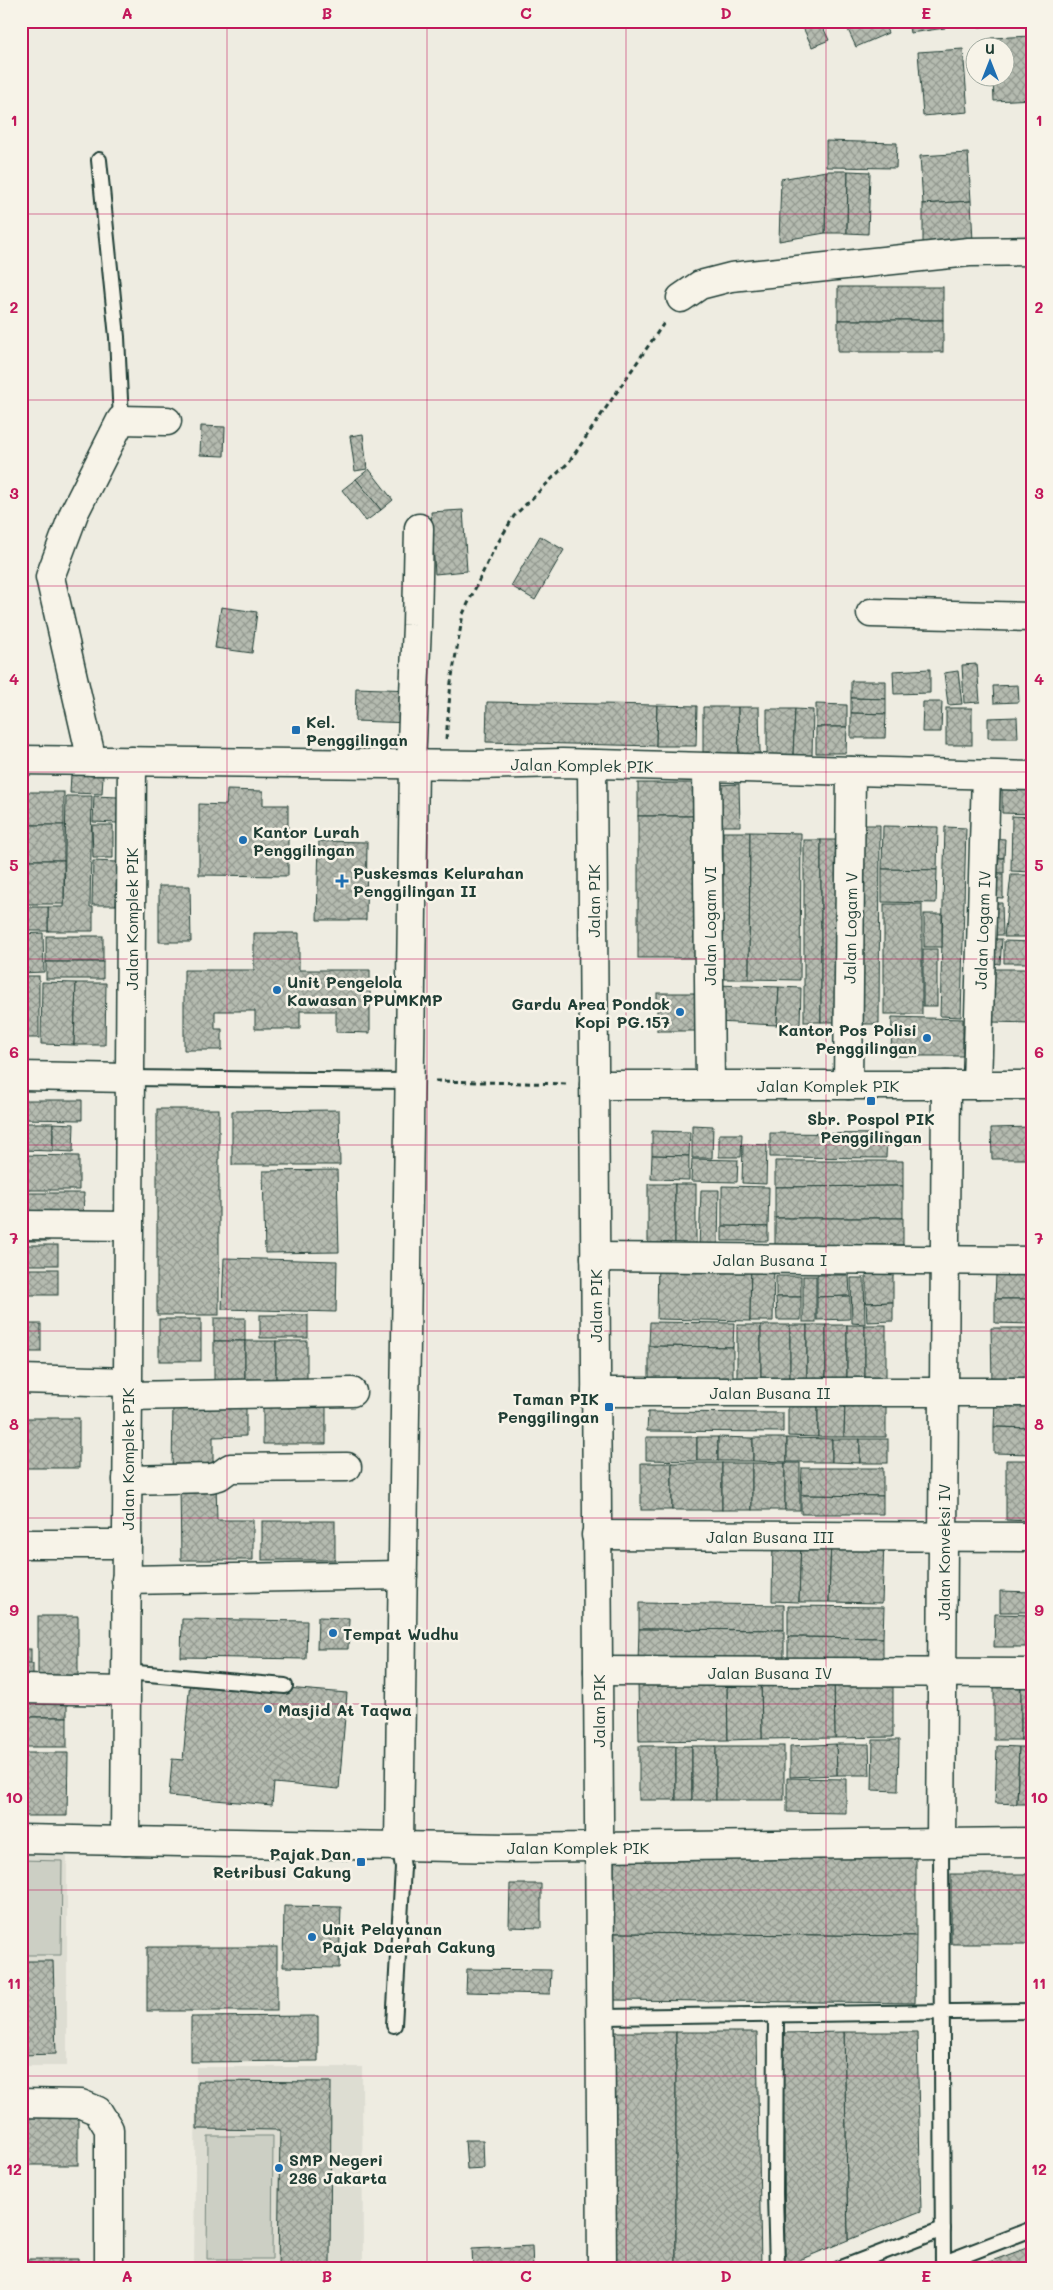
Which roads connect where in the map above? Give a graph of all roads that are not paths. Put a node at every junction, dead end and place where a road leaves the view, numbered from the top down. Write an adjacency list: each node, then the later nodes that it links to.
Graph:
1 (99, 160): 4 (lane)
2 (1032, 251): 3 (street)
3 (681, 298)
4 (121, 420): 5 (street); 10 (street)
5 (167, 421)
6 (419, 528): 12 (street)
7 (870, 613): 8 (street)
8 (1032, 617)
9 (21, 760): 10 (street, Jalan Komplek PIK)
10 (92, 761): 11 (street, Jalan Komplek PIK)
11 (132, 761): 12 (street, Jalan Komplek PIK); 19 (street, Jalan Komplek PIK)
12 (412, 764): 13 (street, Jalan Komplek PIK); 20 (street)
13 (592, 764): 14 (street, Jalan Komplek PIK); 21 (street, Jalan PIK)
14 (707, 767): 15 (street, Jalan Komplek PIK); 22 (street, Jalan Logam VI)
15 (851, 771): 16 (street, Jalan Komplek PIK); 23 (street, Jalan Logam V)
16 (986, 775): 17 (street, Jalan Komplek PIK); 25 (street, Jalan Logam IV)
17 (1032, 776)
18 (21, 1076): 19 (street)
19 (130, 1078): 20 (lane); 28 (street, Jalan Komplek PIK)
20 (409, 1081): 45 (street)
21 (594, 1085): 22 (street, Jalan Komplek PIK); 29 (street, Jalan PIK)
22 (710, 1085): 23 (street, Jalan Komplek PIK)
23 (848, 1085): 24 (street, Jalan Komplek PIK)
24 (946, 1085): 25 (street, Jalan Komplek PIK); 30 (street, Jalan Konveksi IV)
25 (977, 1085): 26 (street, Jalan Komplek PIK)
26 (1032, 1085)
27 (21, 1225): 28 (street)
28 (129, 1226): 33 (street, Jalan Komplek PIK)
29 (595, 1257): 30 (street, Jalan Busana I); 36 (street, Jalan PIK)
30 (946, 1260): 31 (street); 34 (street, Jalan Konveksi IV)
31 (1032, 1261)
32 (21, 1379): 33 (street)
33 (128, 1389): 35 (street); 39 (street, Jalan Komplek PIK)
34 (944, 1391): 36 (street, Jalan Busana II); 37 (street, Jalan Busana II); 41 (street, Jalan Konveksi IV)
35 (352, 1392)
36 (596, 1392): 40 (street, Jalan PIK)
37 (1032, 1392)
38 (347, 1467): 39 (street)
39 (127, 1480): 44 (street, Jalan Komplek PIK)
40 (596, 1535): 41 (street, Jalan Busana III); 47 (street, Jalan PIK)
41 (944, 1537): 42 (street, Jalan Busana III); 48 (street, Jalan Konveksi IV)
42 (1032, 1537)
43 (21, 1544): 44 (street)
44 (127, 1544): 46 (street, Jalan Komplek PIK)
45 (403, 1575): 46 (street); 56 (street)
46 (126, 1580): 50 (street, Jalan Komplek PIK)
47 (598, 1671): 48 (street, Jalan Busana IV); 58 (street, Jalan PIK)
48 (943, 1672): 49 (street, Jalan Busana IV); 57 (street, Jalan Konveksi IV)
49 (1032, 1673)
50 (126, 1682): 51 (lane); 52 (street); 54 (street, Jalan Komplek PIK)
51 (286, 1686)
52 (21, 1689)
53 (21, 1839): 54 (street, Jalan Komplek PIK)
54 (125, 1841): 56 (street, Jalan Komplek PIK)
55 (1032, 1842): 57 (street, Jalan Komplek PIK)
56 (399, 1844): 58 (street, Jalan Komplek PIK); 63 (lane)
57 (941, 1844): 58 (street, Jalan Komplek PIK); 60 (lane)
58 (599, 1848): 62 (street, Jalan PIK)
59 (1032, 2011): 60 (lane)
60 (942, 2012): 61 (lane); 65 (lane)
61 (776, 2015): 62 (lane); 70 (lane)
62 (602, 2018): 69 (street, Jalan PIK)
63 (394, 2026)
64 (21, 2103): 68 (street)
65 (943, 2229): 67 (lane); 71 (lane)
66 (1032, 2229): 67 (lane)
67 (944, 2266)
68 (109, 2269)
69 (602, 2269)
70 (777, 2269)
71 (839, 2269)

